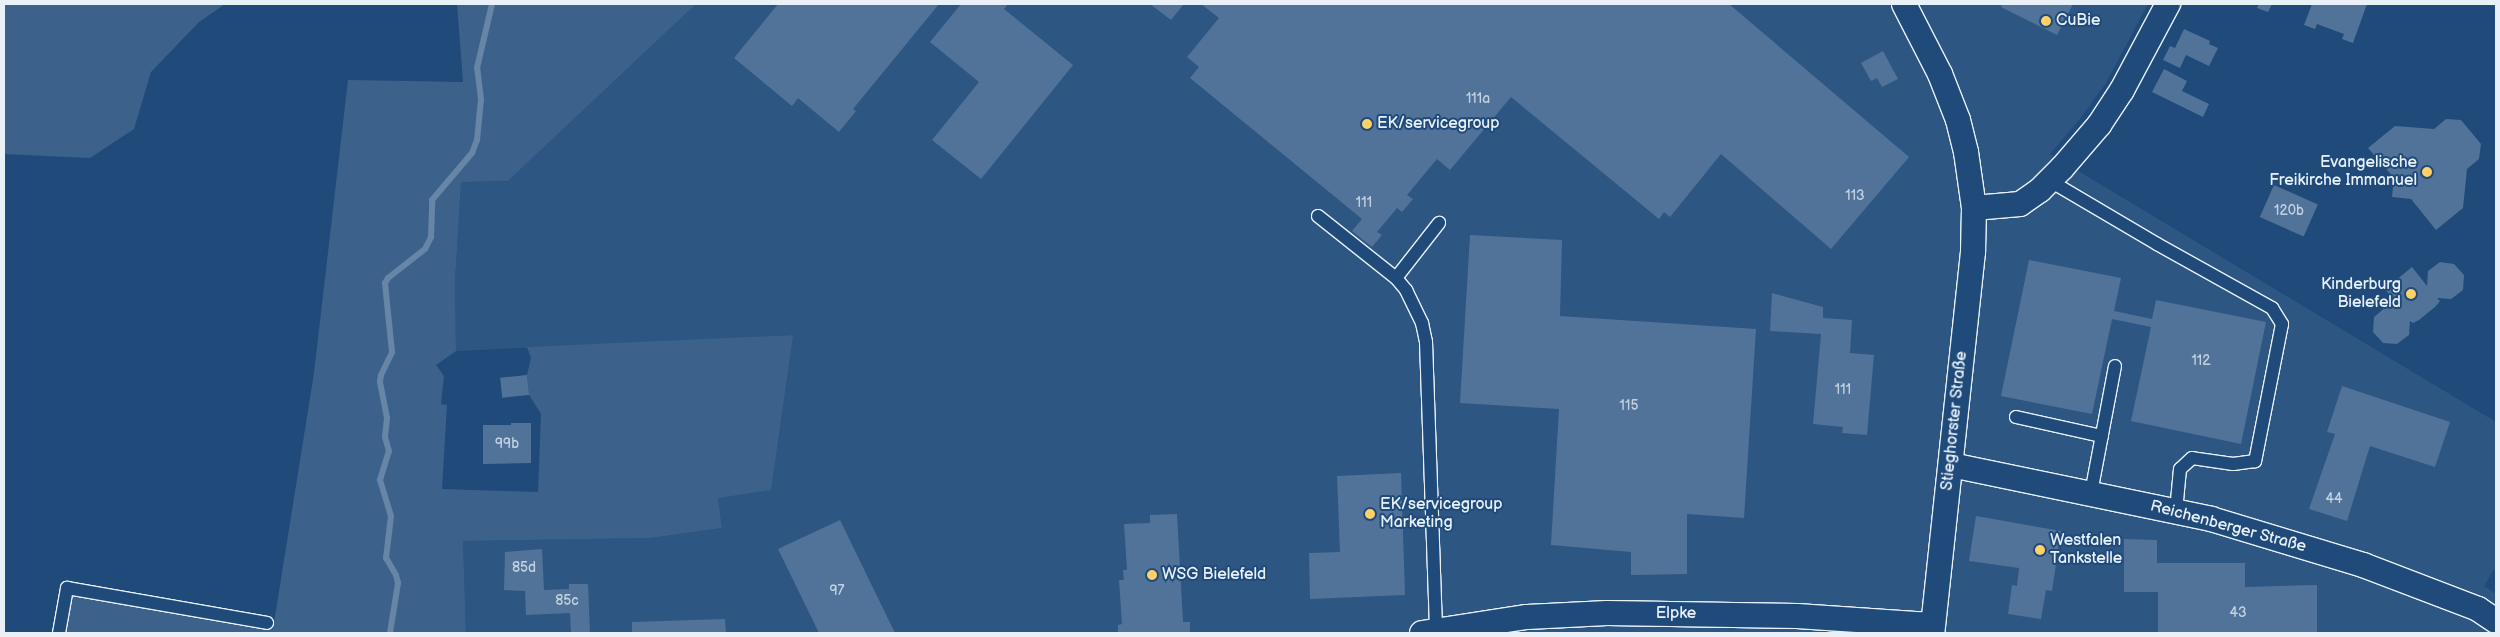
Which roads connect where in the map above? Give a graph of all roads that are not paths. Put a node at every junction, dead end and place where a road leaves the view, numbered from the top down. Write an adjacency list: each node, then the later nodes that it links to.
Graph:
1 (1904, 4): 4 (street, Stieghorster Straße)
2 (2168, 4): 3 (street)
3 (2052, 178): 4 (street); 13 (lane)
4 (1974, 208): 11 (street, Stieghorster Straße)
5 (1318, 216): 7 (lane)
6 (1439, 224): 7 (lane)
7 (1396, 278): 17 (lane)
8 (2115, 366): 10 (lane)
9 (2016, 417): 10 (lane)
10 (2102, 436): 12 (lane)
11 (1951, 465): 12 (street, Reichenberger Straße); 16 (street, Stieghorster Straße)
12 (2091, 493): 13 (street, Reichenberger Straße)
13 (2176, 511): 14 (street, Reichenberger Straße)
14 (2496, 621)
15 (267, 623): 18 (lane)
16 (1932, 629): 17 (street, Elpke)
17 (1429, 631)
18 (59, 633)

